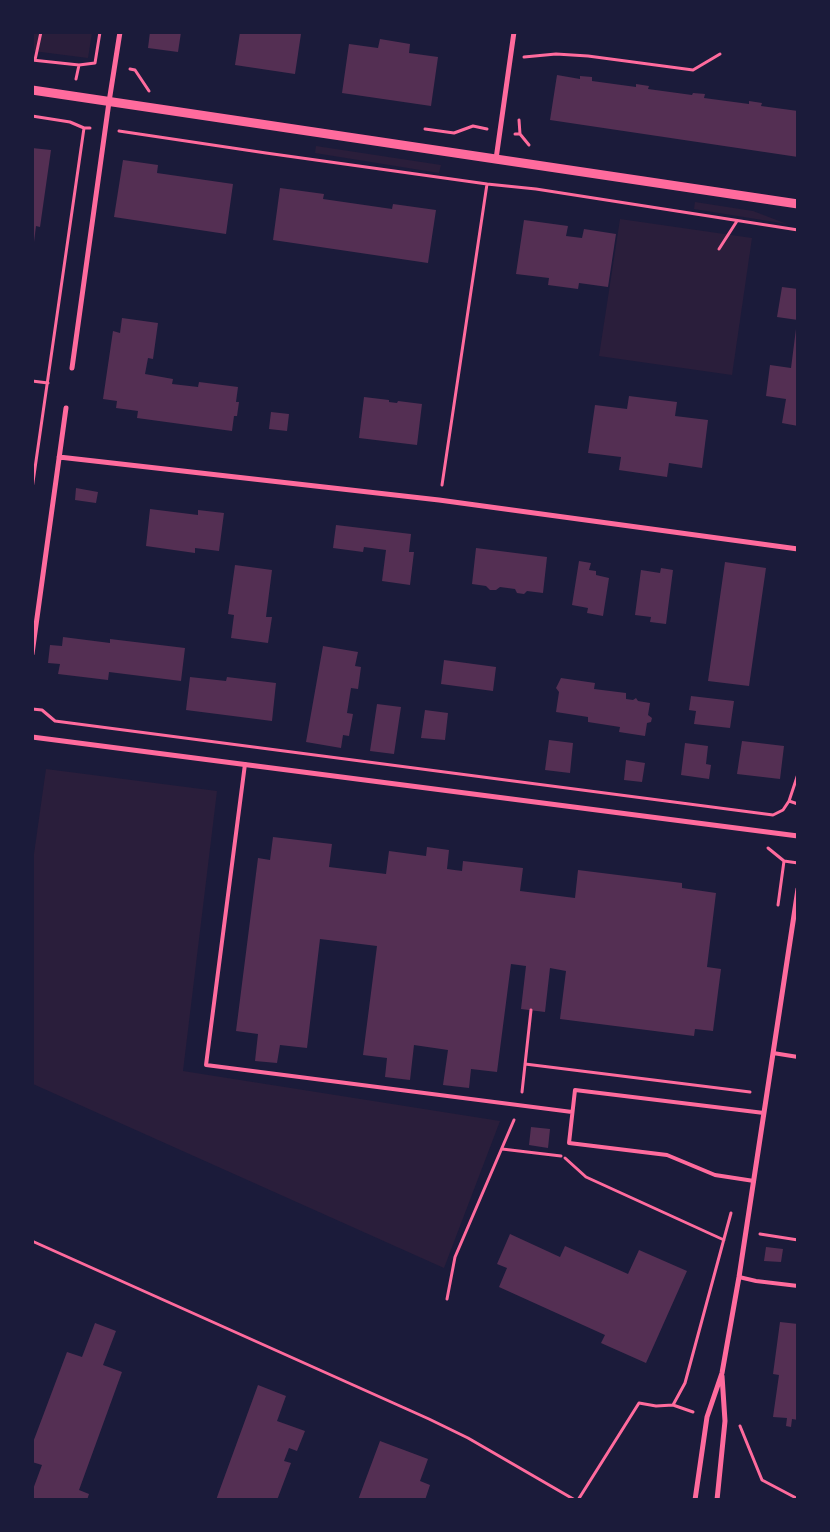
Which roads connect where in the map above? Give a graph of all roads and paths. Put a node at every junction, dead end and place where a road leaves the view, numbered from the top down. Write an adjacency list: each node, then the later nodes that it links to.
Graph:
1 (41, 32): 7 (path)
2 (100, 32): 8 (path)
3 (120, 32): 11 (street)
4 (514, 32): 6 (street)
5 (720, 54): 6 (path)
6 (511, 55): 16 (street)
7 (34, 60): 8 (path)
8 (79, 65): 10 (path)
9 (32, 90): 10 (street)
10 (74, 96): 11 (street); 13 (path)
11 (109, 102): 15 (street); 16 (street)
12 (32, 116): 13 (path)
13 (70, 122): 14 (path)
14 (84, 128): 15 (path); 24 (path)
15 (105, 129): 17 (path); 22 (street)
16 (496, 159): 18 (street)
17 (487, 184): 19 (path); 28 (path)
18 (798, 204)
19 (737, 221): 20 (path); 21 (path)
20 (798, 230)
21 (719, 249)
22 (72, 368)
23 (32, 381): 24 (path)
24 (48, 383): 27 (path)
25 (66, 408): 26 (street)
26 (59, 457): 28 (street); 30 (street)
27 (32, 489)
28 (440, 500): 29 (street)
29 (798, 549)
30 (35, 620): 31 (street)
31 (32, 654)
32 (32, 709): 36 (path)
33 (32, 737): 34 (street)
34 (244, 764): 38 (street); 50 (lane)
35 (798, 774): 36 (path)
36 (789, 801): 37 (path)
37 (798, 804)
38 (798, 836)
39 (769, 848): 40 (path)
40 (784, 861): 41 (path); 43 (path)
41 (798, 863)
42 (798, 889): 45 (street)
43 (777, 910)
44 (531, 1010): 47 (path)
45 (772, 1053): 46 (lane); 53 (street)
46 (798, 1057)
47 (525, 1064): 49 (path); 50 (path)
48 (752, 1083): 49 (path)
49 (750, 1092): 51 (path)
50 (520, 1106): 52 (lane); 55 (path)
51 (748, 1110): 52 (lane); 53 (lane)
52 (572, 1112): 54 (lane)
53 (764, 1113): 58 (street)
54 (569, 1143): 56 (path); 57 (lane)
55 (502, 1148): 56 (path); 65 (path)
56 (563, 1156): 60 (path)
57 (738, 1178): 58 (lane); 60 (path)
58 (754, 1181): 59 (street)
59 (747, 1232): 61 (path); 63 (street)
60 (724, 1240): 67 (path)
61 (798, 1240)
62 (32, 1241): 67 (path)
63 (739, 1278): 64 (lane); 66 (street)
64 (798, 1286)
65 (447, 1299)
66 (722, 1373): 68 (street); 69 (street)
67 (576, 1500)
68 (695, 1500)
69 (717, 1500)

